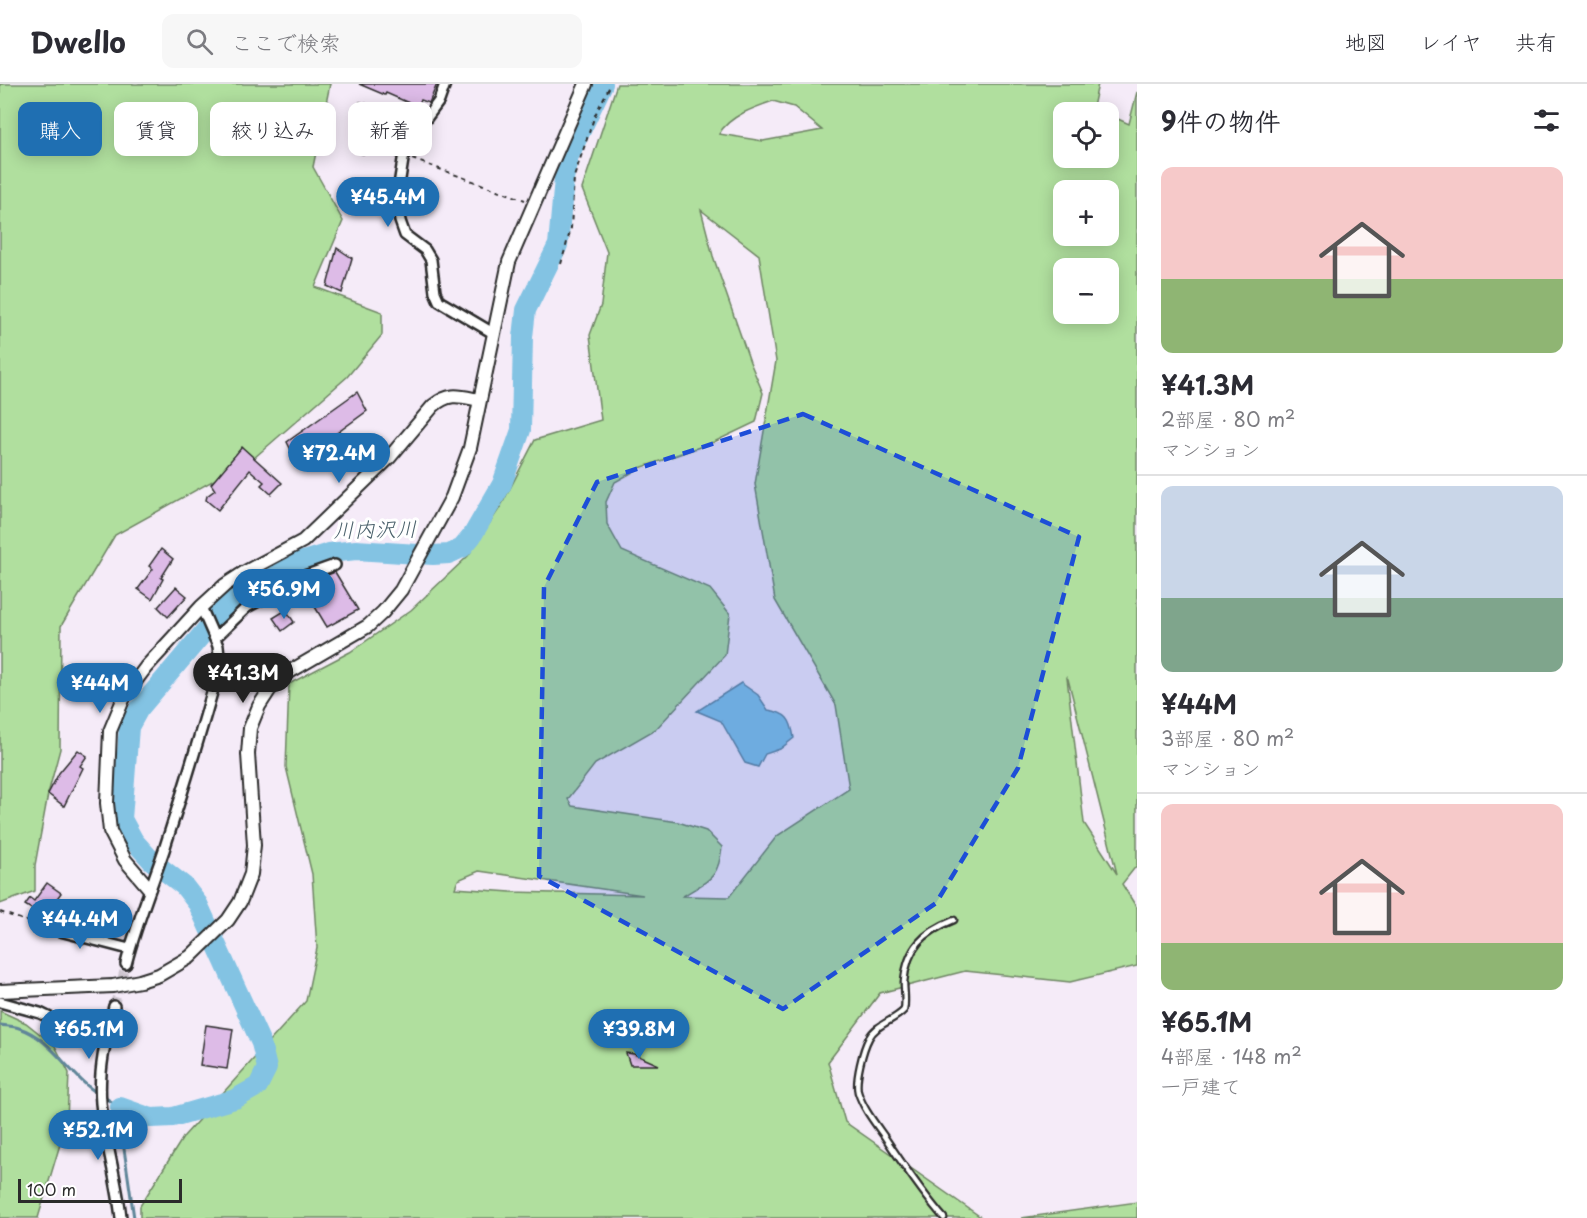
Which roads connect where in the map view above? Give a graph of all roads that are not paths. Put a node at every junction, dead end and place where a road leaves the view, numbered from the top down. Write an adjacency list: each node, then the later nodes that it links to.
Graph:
1 (445, 84): 3 (street)
2 (586, 84): 3 (street)
3 (493, 333): 4 (street)
4 (479, 400): 6 (street); 13 (street)
5 (335, 565): 7 (street)
6 (203, 611): 7 (street); 8 (street)
7 (215, 637): 8 (street)
8 (149, 888): 11 (street)
9 (954, 920): 18 (lane)
10 (37, 925): 11 (street)
11 (129, 948): 12 (street)
12 (126, 964)
13 (0, 991)
14 (0, 1002): 16 (street)
15 (114, 1006): 16 (street)
16 (105, 1042): 17 (street)
17 (121, 1218)
18 (944, 1218)

